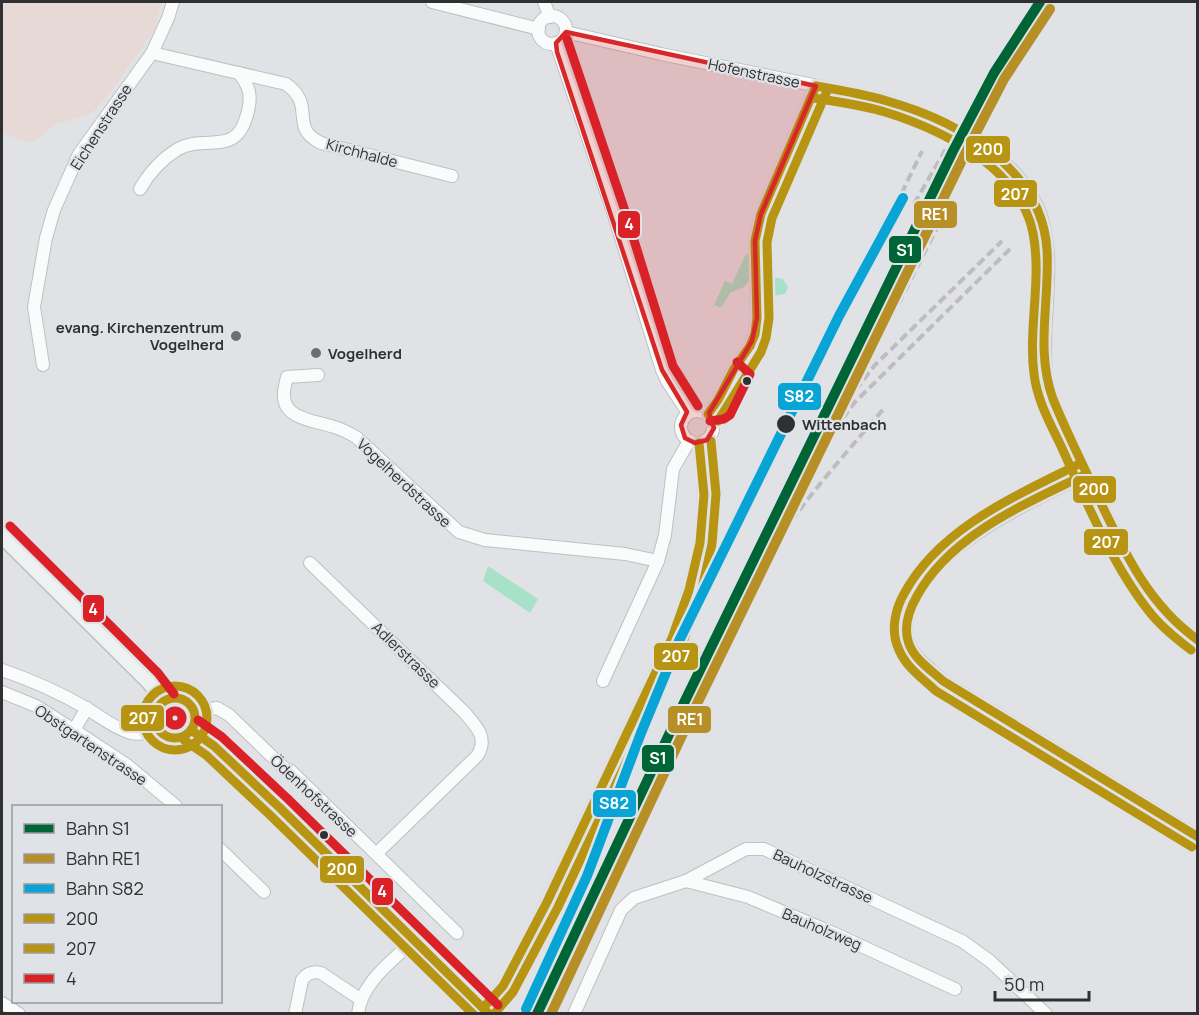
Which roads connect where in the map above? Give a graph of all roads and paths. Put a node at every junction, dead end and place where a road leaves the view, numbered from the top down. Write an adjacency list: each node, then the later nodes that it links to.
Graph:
1 (173, 2): 8 (street, Eichenstrasse)
2 (432, 2): 5 (street)
3 (543, 2): 4 (street)
4 (550, 17): 5 (street); 6 (street)
5 (539, 29): 7 (street)
6 (566, 32): 7 (street); 10 (street, Hofenstrasse)
7 (555, 44): 15 (street)
8 (152, 53): 9 (street, Kirchhalde); 13 (street, Eichenstrasse)
9 (239, 73): 11 (street, Kirchhalde); 12 (street)
10 (816, 86): 16 (street); 18 (street, Hofenstrasse)
11 (452, 177)
12 (140, 189)
13 (43, 365)
14 (318, 375): 20 (street, Vogelherdstrasse)
15 (688, 413): 16 (street); 17 (street)
16 (708, 414): 17 (street)
17 (694, 442): 20 (street); 43 (street)
18 (1086, 474): 22 (street, Hofenstrasse); 33 (street)
19 (2, 535): 26 (main road)
20 (658, 561): 24 (street)
21 (310, 562): 35 (street, Adlerstrasse)
22 (1197, 640)
23 (2, 670): 27 (street)
24 (603, 681)
25 (2, 692): 30 (street, Obstgartenstrasse)
26 (164, 700): 28 (main road); 29 (main road)
27 (87, 708): 29 (street); 30 (street)
28 (195, 712): 31 (main road); 35 (street, Ödenhofstrasse)
29 (158, 729): 31 (main road)
30 (74, 730): 32 (street, Obstgartenstrasse)
31 (191, 730): 39 (main road)
32 (174, 805)
33 (1197, 837)
34 (222, 851): 37 (street)
35 (376, 854): 38 (street, Ödenhofstrasse)
36 (686, 881): 40 (street, Bauholzweg); 47 (street, Bauholzstrasse); 48 (street, Bauholzstrasse)
37 (264, 892)
38 (457, 933)
39 (415, 939): 41 (street); 43 (main road)
40 (955, 989)
41 (360, 999): 45 (street); 46 (street)
42 (2, 1003): 44 (street)
43 (487, 1010)
44 (18, 1014)
45 (295, 1014)
46 (358, 1014)
47 (574, 1014)
48 (1046, 1014)

